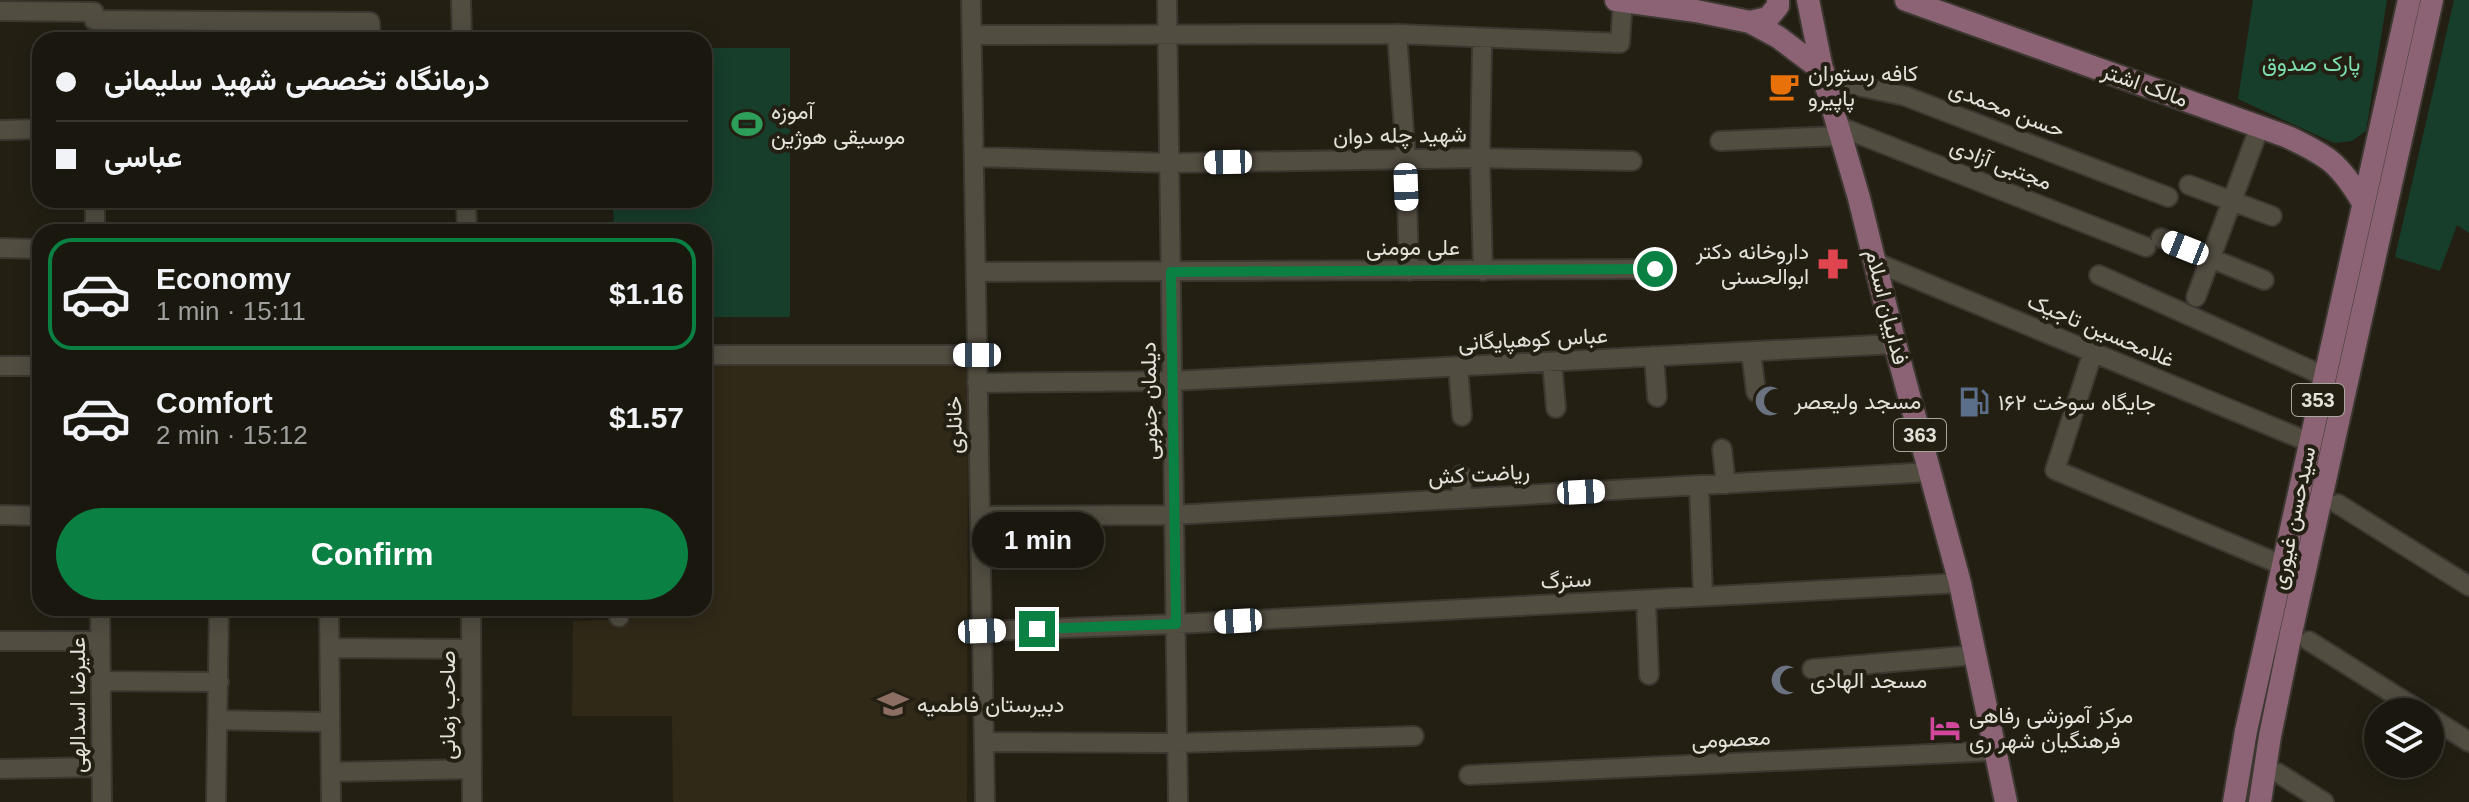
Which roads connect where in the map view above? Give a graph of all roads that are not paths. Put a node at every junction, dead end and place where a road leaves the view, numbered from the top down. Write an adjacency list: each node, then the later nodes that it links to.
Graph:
1 (461, 0): 17 (street)
2 (971, 0): 20 (street, خانلری)
3 (1167, 0): 18 (street, دیلمان جنوبی)
4 (1778, 0): 13 (main road)
5 (1808, 0): 22 (main road, فداییان اسلام / 363)
6 (1906, 0): 23 (main road, مالک اشتر)
7 (2409, 0): 36 (main road, سیدحسن غیوری / 353)
8 (2432, 0): 123 (main road, سیدحسن غیوری / 353)
9 (1619, 7): 13 (main road); 19 (street)
10 (94, 10): 11 (street); 12 (street); 14 (street)
11 (0, 11)
12 (296, 20): 15 (street); 16 (street)
13 (1750, 22): 22 (main road)
14 (94, 32)
15 (297, 32)
16 (371, 32)
17 (462, 32)
18 (1167, 34): 19 (street); 20 (street); 32 (street, دیلمان جنوبی)
19 (1397, 34): 30 (street)
20 (972, 35): 28 (street, خانلری)
21 (1482, 49): 29 (street)
22 (1824, 75): 26 (main road, فداییان اسلام / 363); 34 (street, حسن محمدی)
23 (2260, 126): 35 (street); 36 (main road, مالک اشتر)
24 (32, 129): 25 (street)
25 (0, 130)
26 (1840, 131): 27 (street); 40 (street, مجتبی آزادی); 41 (main road, فداییان اسلام / 363)
27 (1720, 141)
28 (974, 157): 32 (street, شهید چله دوان); 45 (street, خانلری)
29 (1480, 158): 30 (street, شهید چله دوان); 31 (street, شهید چله دوان); 44 (street)
30 (1406, 159): 32 (street, شهید چله دوان); 43 (street)
31 (1632, 161)
32 (1169, 163): 46 (street, دیلمان جنوبی)
33 (2189, 185): 35 (street)
34 (2168, 197)
35 (2232, 201): 37 (street); 40 (street)
36 (2362, 201): 60 (main road, سیدحسن غیوری / 353)
37 (2272, 216)
38 (0, 248): 39 (street)
39 (32, 249)
40 (2210, 258): 48 (street, مجتبی آزادی); 49 (street)
41 (1875, 262): 50 (main road, فداییان اسلام / 363); 52 (street, غلامحسین تاجیک)
42 (1655, 269): 44 (street, علی مومنی)
43 (1409, 271): 44 (street, علی مومنی); 46 (street, علی مومنی)
44 (1483, 271)
45 (976, 272): 46 (street, علی مومنی); 54 (street, خانلری)
46 (1171, 272): 61 (street, دیلمان جنوبی)
47 (2099, 275): 60 (street)
48 (2264, 280)
49 (2196, 297)
50 (1895, 344): 51 (street, عباس کوهپایگانی); 69 (main road, فداییان اسلام / 363)
51 (1751, 352): 55 (street, عباس کوهپایگانی); 63 (street)
52 (2093, 352): 67 (street, غلامحسین تاجیک); 79 (street)
53 (712, 355): 54 (street)
54 (977, 355): 62 (street, خانلری)
55 (1654, 356): 56 (street, عباس کوهپایگانی); 64 (street)
56 (1552, 362): 59 (street, عباس کوهپایگانی); 65 (street)
57 (0, 366): 58 (street)
58 (32, 366)
59 (1458, 367): 61 (street, عباس کوهپایگانی); 66 (street)
60 (2324, 376): 67 (main road, سیدحسن غیوری / 353)
61 (1172, 381): 62 (street, عباس کوهپایگانی); 76 (street, دیلمان جنوبی)
62 (977, 383): 78 (street, خانلری)
63 (1756, 392)
64 (1657, 397)
65 (1556, 408)
66 (1462, 416)
67 (2309, 442): 79 (main road, سیدحسن غیوری / 353)
68 (1722, 449): 71 (street)
69 (1930, 472): 71 (street, ریاضت کش); 80 (main road, فداییان اسلام / 363)
70 (1461, 475): 73 (street)
71 (1726, 484): 72 (street, ریاضت کش)
72 (1699, 485): 73 (street, ریاضت کش); 82 (street)
73 (1462, 499): 76 (street, ریاضت کش)
74 (2338, 504): 81 (street)
75 (0, 515): 77 (street)
76 (1174, 515): 78 (street, ریاضت کش); 88 (street, دیلمان جنوبی)
77 (32, 516)
78 (980, 516): 89 (street, خانلری)
79 (2282, 565): 122 (main road, سیدحسن غیوری / 353)
80 (1960, 583): 82 (street, سترگ); 95 (main road, فداییان اسلام / 363)
81 (2469, 586)
82 (1703, 596): 83 (street, سترگ)
83 (1646, 600): 88 (street, سترگ); 97 (street)
84 (100, 616): 91 (street, علیرضا اسدالهی)
85 (219, 616): 99 (street)
86 (329, 616): 93 (street)
87 (471, 616): 94 (street, صاحب زمانی)
88 (1176, 624): 89 (street, سترگ); 107 (street, دیلمان جنوبی)
89 (982, 631): 105 (street, خانلری)
90 (0, 641): 91 (street)
91 (100, 641): 98 (street, علیرضا اسدالهی)
92 (2309, 641): 100 (street)
93 (330, 648): 94 (street); 102 (street)
94 (471, 649): 111 (street, صاحب زمانی)
95 (1975, 655): 96 (street); 108 (main road, فداییان اسلام / 363)
96 (1812, 669)
97 (1649, 675)
98 (101, 681): 99 (street); 109 (street, علیرضا اسدالهی)
99 (219, 682): 101 (street)
100 (2400, 698)
101 (219, 720): 102 (street); 116 (street)
102 (330, 722): 112 (street)
103 (2444, 726): 106 (street)
104 (1414, 736): 107 (street)
105 (984, 742): 107 (street); 119 (street, خانلری)
106 (2469, 742)
107 (1177, 743): 120 (street, دیلمان جنوبی)
108 (1996, 751): 114 (street, معصومی); 121 (main road, فداییان اسلام / 363)
109 (101, 767): 110 (street); 115 (street, علیرضا اسدالهی)
110 (0, 769)
111 (471, 769): 112 (street); 118 (street, صاحب زمانی)
112 (331, 772): 117 (street)
113 (2278, 773): 124 (street)
114 (1469, 775)
115 (102, 802)
116 (216, 802)
117 (331, 802)
118 (472, 802)
119 (985, 802)
120 (1178, 802)
121 (2006, 802)
122 (2234, 802)
123 (2260, 802)
124 (2324, 802)

